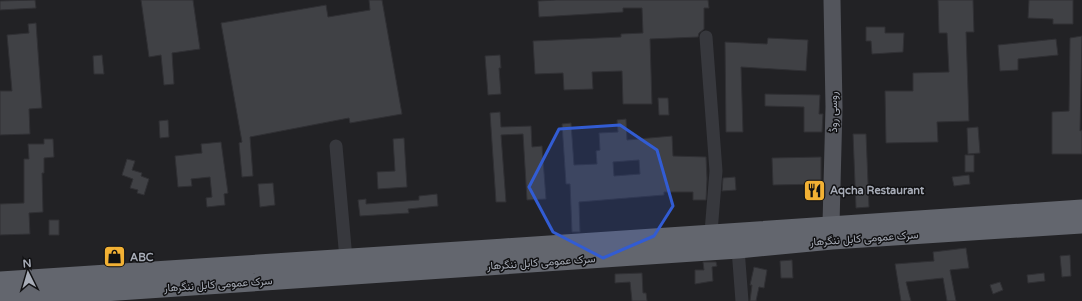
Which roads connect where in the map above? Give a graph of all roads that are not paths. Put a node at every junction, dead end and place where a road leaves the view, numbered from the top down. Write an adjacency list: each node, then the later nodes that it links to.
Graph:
1 (832, 0): 5 (main road, روسی روڈ)
2 (706, 37): 7 (street)
3 (336, 146): 10 (street)
4 (1082, 209): 5 (highway, سرک عمومی کابل ننگرهار)
5 (831, 224): 7 (highway, سرک عمومی کابل ننگرهار)
6 (1082, 224): 8 (highway, سرک عمومی کابل ننگرهار)
7 (711, 232): 9 (highway, سرک عمومی کابل ننگرهار)
8 (738, 249): 9 (highway, سرک عمومی کابل ننگرهار); 13 (street)
9 (493, 257): 10 (highway, سرک عمومی کابل ننگرهار); 12 (highway, سرک عمومی کابل ننگرهار)
10 (346, 259): 11 (highway, سرک عمومی کابل ننگرهار)
11 (0, 281)
12 (0, 299)
13 (742, 301)

